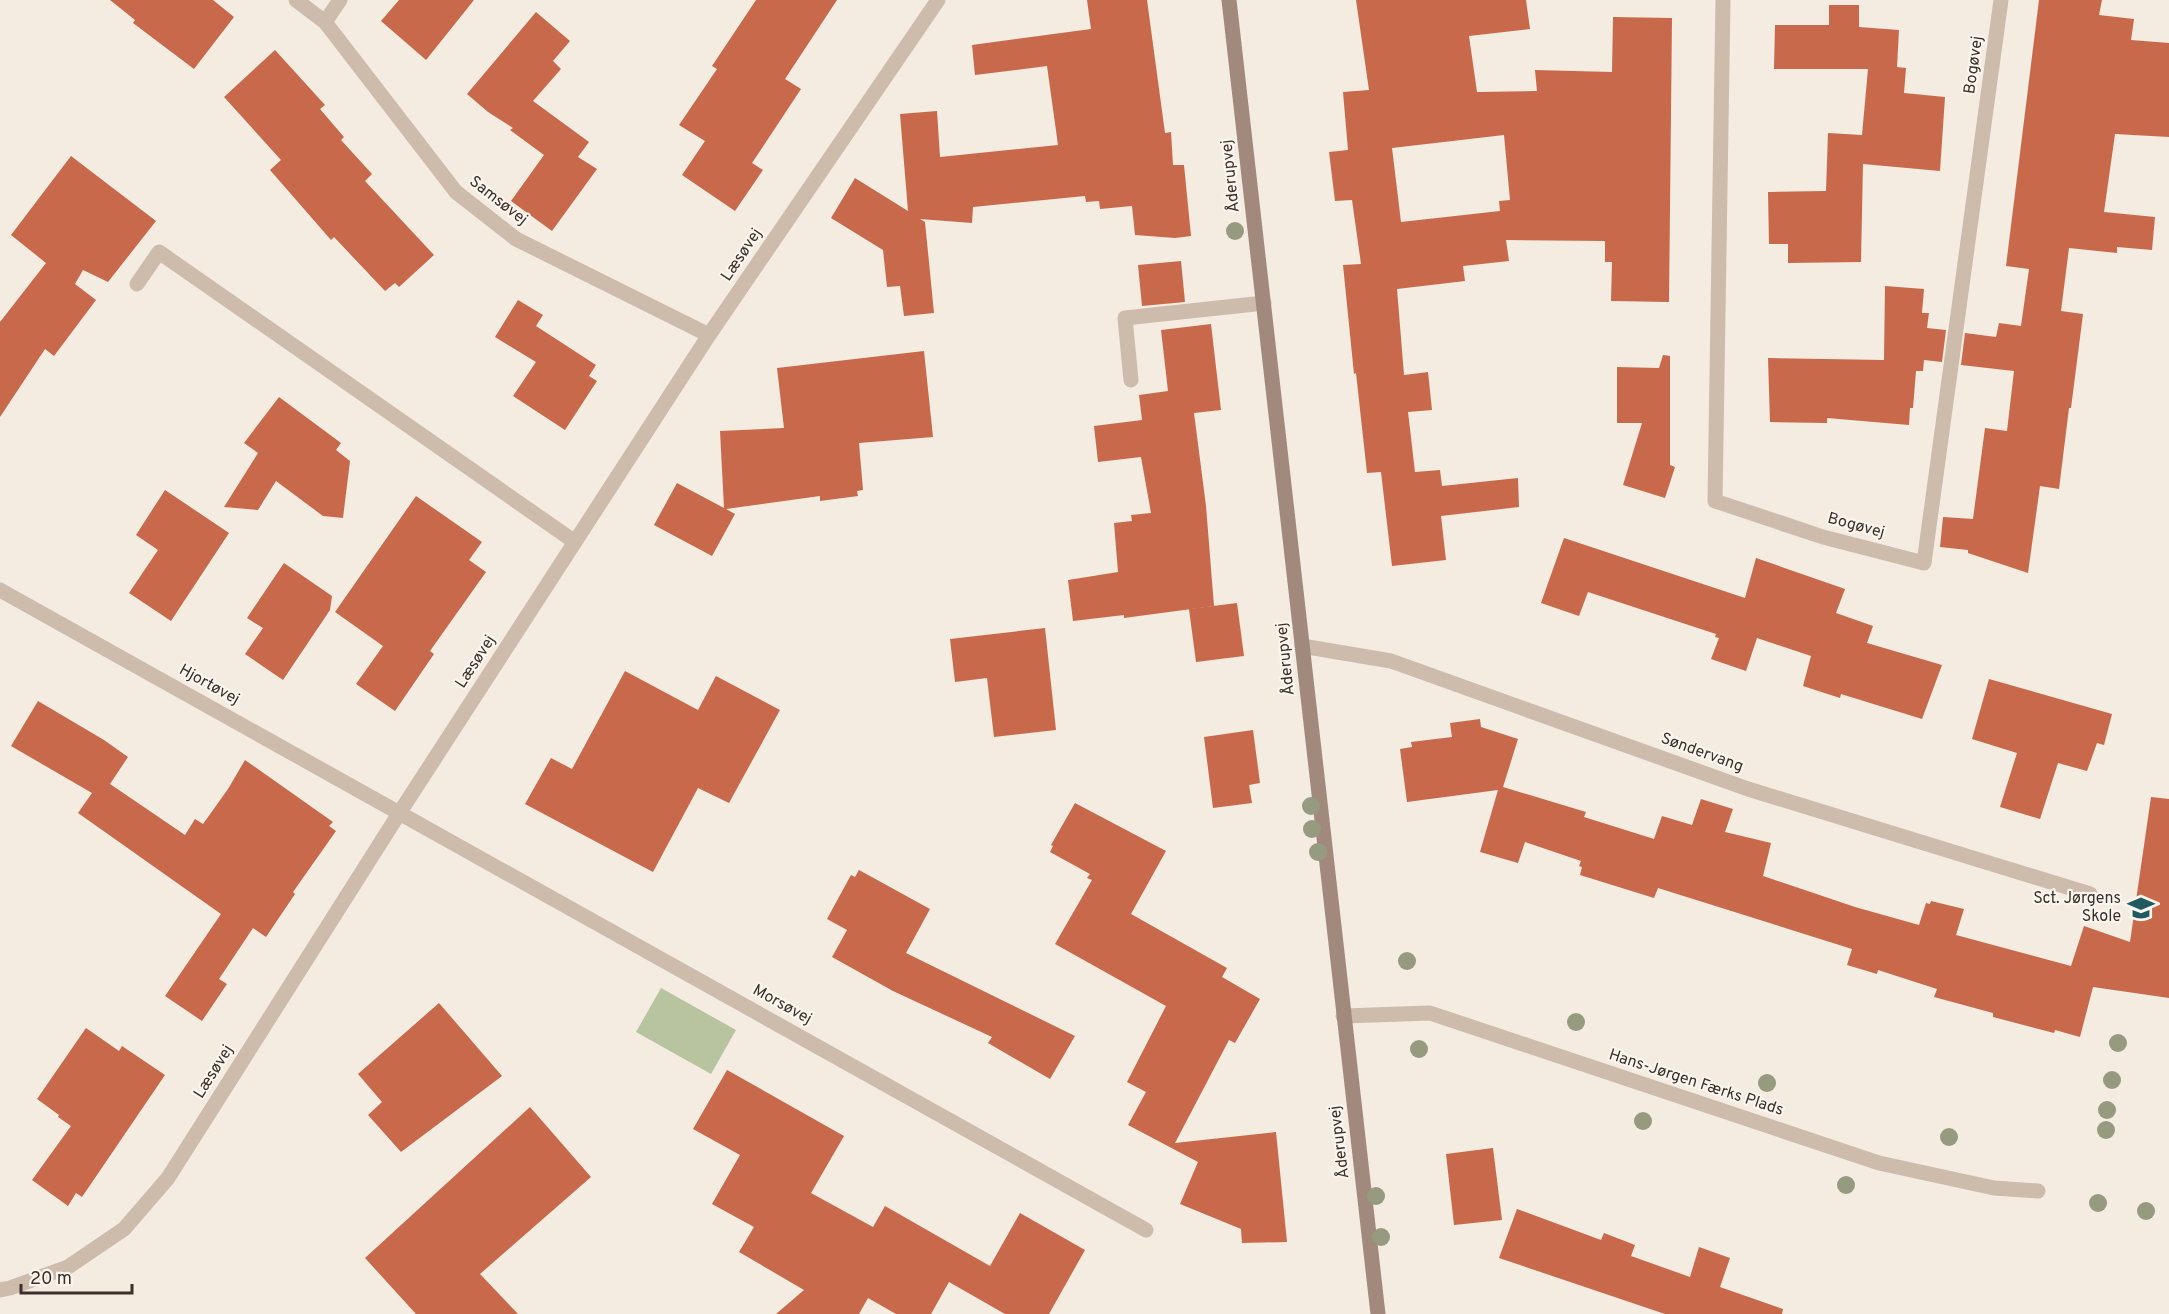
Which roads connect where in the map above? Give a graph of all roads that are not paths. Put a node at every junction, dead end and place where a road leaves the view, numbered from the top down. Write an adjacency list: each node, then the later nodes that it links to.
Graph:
1 (296, 0): 7 (street, Samsøvej)
2 (340, 0): 7 (street)
3 (938, 0): 10 (street, Læsøvej)
4 (1229, 0): 9 (street, Åderupvej)
5 (1723, 0): 6 (street, Bogøvej)
6 (2001, 0)
7 (325, 22): 10 (street, Samsøvej)
8 (137, 284): 12 (street)
9 (1264, 303): 11 (street); 14 (street, Åderupvej)
10 (709, 335): 12 (street, Læsøvej)
11 (1131, 380)
12 (575, 542): 15 (street, Læsøvej)
13 (0, 590): 15 (street, Hjortøvej)
14 (1302, 646): 16 (street, Søndervang); 17 (street, Åderupvej)
15 (400, 812): 19 (street, Morsøvej); 20 (street, Læsøvej)
16 (2090, 894)
17 (1343, 1016): 18 (street, Hans-Jørgen Færks Plads); 21 (street, Åderupvej)
18 (2038, 1191)
19 (1146, 1230)
20 (0, 1290)
21 (1378, 1314)

